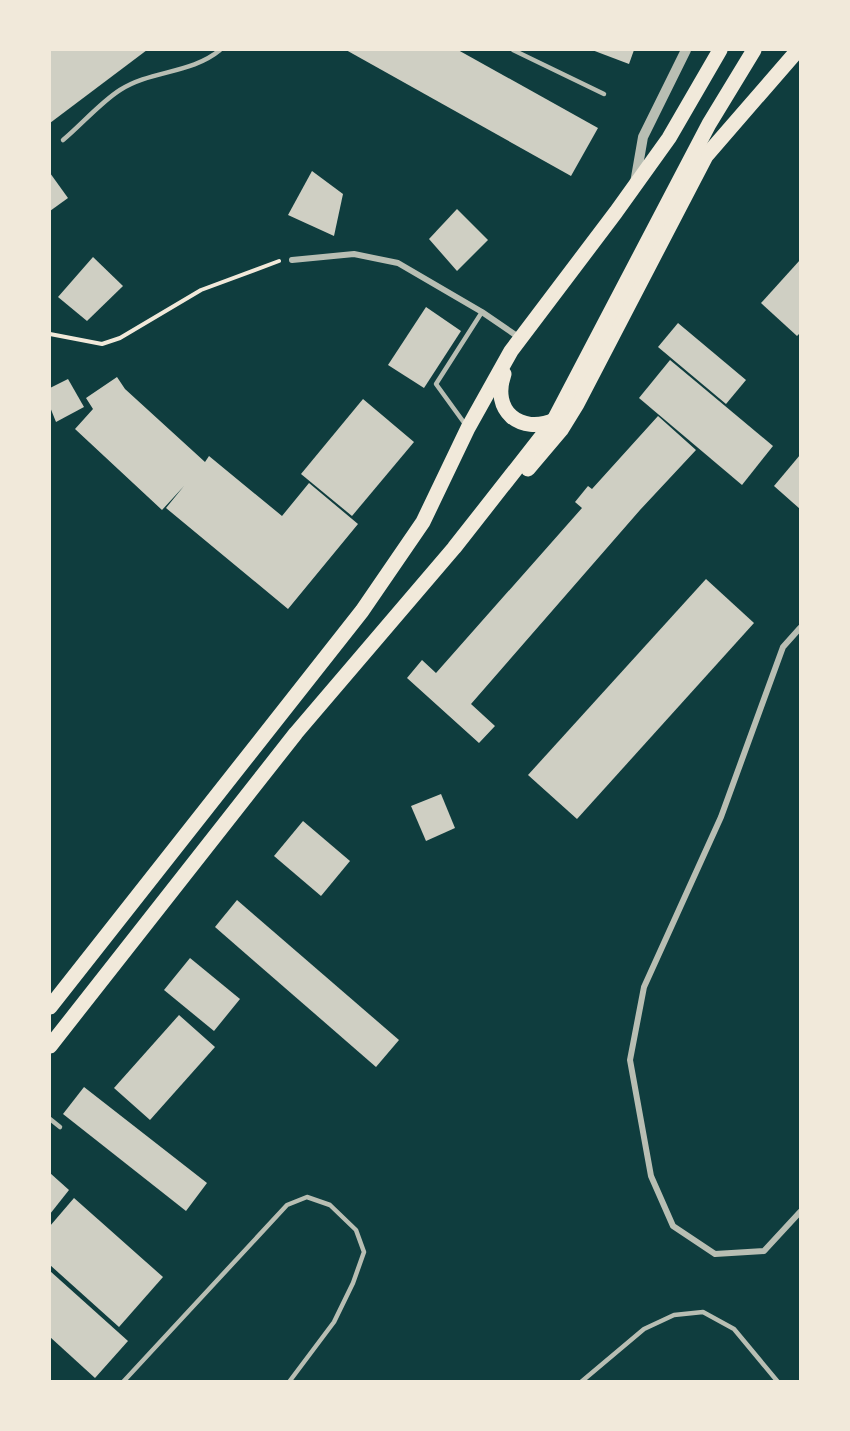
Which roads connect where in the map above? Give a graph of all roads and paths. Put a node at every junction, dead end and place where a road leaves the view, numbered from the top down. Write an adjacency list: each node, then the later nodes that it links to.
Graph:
1 (220, 50): 8 (lane)
2 (513, 50): 7 (lane)
3 (686, 50): 9 (street)
4 (720, 50): 9 (main road)
5 (754, 50): 16 (main road)
6 (798, 50): 15 (main road)
7 (604, 94)
8 (63, 140)
9 (634, 187): 13 (main road)
10 (292, 260): 11 (street); 12 (path)
11 (482, 312): 13 (street); 17 (lane)
12 (50, 334)
13 (520, 338): 14 (main road)
14 (511, 351): 16 (main road); 17 (main road)
15 (577, 404): 16 (main road); 18 (main road)
16 (553, 422): 18 (main road)
17 (468, 428): 20 (main road)
18 (454, 548): 21 (main road)
19 (801, 628): 24 (street)
20 (50, 1007)
21 (50, 1046)
22 (50, 1119): 23 (lane)
23 (60, 1126)
24 (801, 1212)
25 (123, 1382): 26 (lane)
26 (289, 1382)
27 (580, 1382): 28 (lane)
28 (778, 1382)

